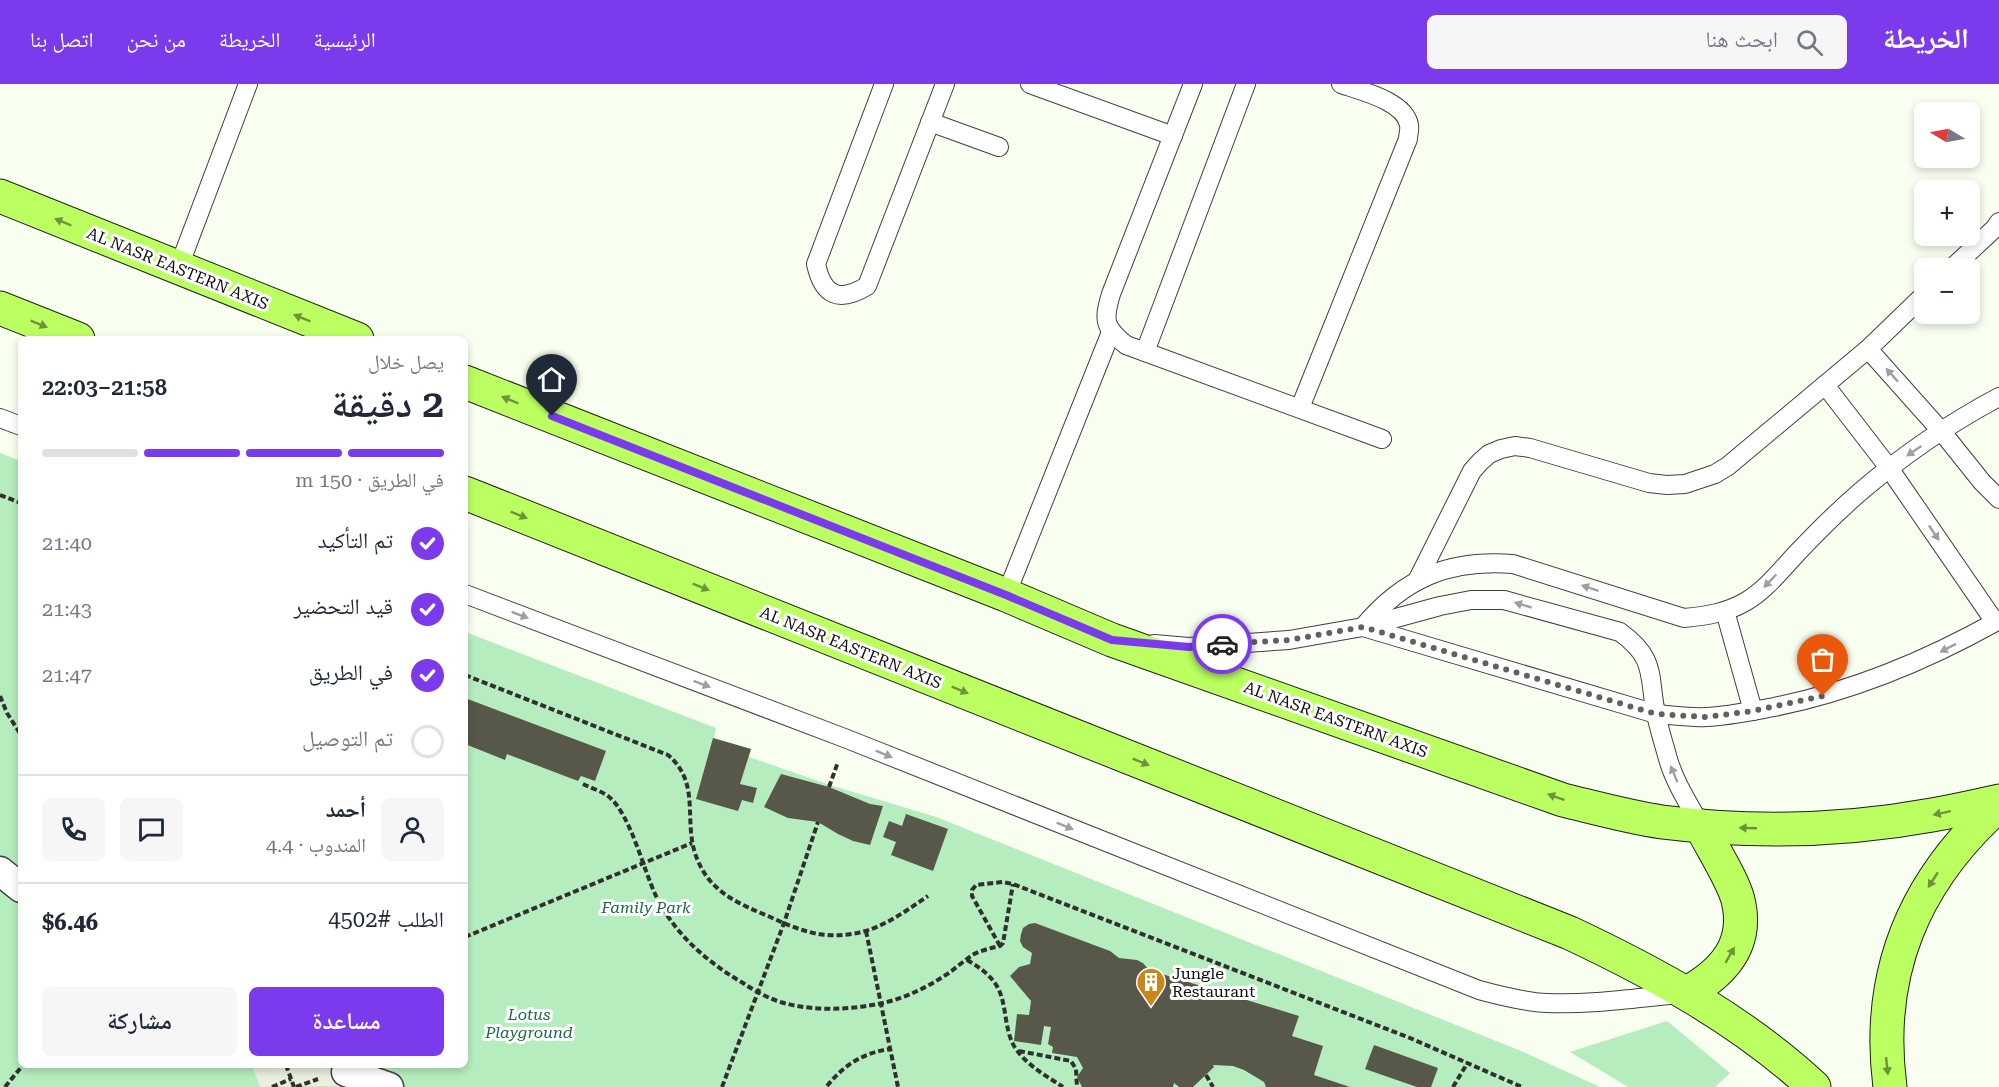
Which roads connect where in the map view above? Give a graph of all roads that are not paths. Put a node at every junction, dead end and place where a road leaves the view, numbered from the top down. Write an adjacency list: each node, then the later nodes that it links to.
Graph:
1 (249, 84): 14 (lane)
2 (884, 84): 8 (lane)
3 (945, 84): 8 (lane)
4 (1030, 84): 9 (lane)
5 (1192, 84): 9 (lane)
6 (1246, 84): 21 (lane)
7 (1341, 84): 25 (lane)
8 (930, 122): 10 (lane)
9 (1173, 136): 17 (lane)
10 (999, 147)
11 (8, 207): 14 (main road, AL NASR EASTERN AXIS, one-way to 11)
12 (1998, 227): 13 (lane)
13 (1963, 258)
14 (178, 269): 19 (main road, AL NASR EASTERN AXIS, one-way to 14)
15 (1914, 305): 20 (lane)
16 (0, 308): 18 (main road, one-way to 18)
17 (1111, 333): 21 (lane); 35 (lane)
18 (70, 336)
19 (349, 336)
20 (1868, 349): 23 (lane); 28 (lane, one-way to 20)
21 (1145, 352): 25 (lane)
22 (468, 383): 35 (main road, AL NASR EASTERN AXIS, one-way to 22)
23 (1825, 385): 30 (lane); 33 (lane)
24 (1999, 397): 28 (lane)
25 (1300, 408): 29 (lane)
26 (0, 418): 27 (lane)
27 (18, 425)
28 (1942, 432): 30 (lane, one-way to 30); 32 (lane)
29 (1382, 439)
30 (1889, 468): 36 (lane, one-way to 36); 37 (lane, one-way to 37)
31 (468, 494): 46 (main road, AL NASR EASTERN AXIS, one-way to 46)
32 (1999, 499)
33 (1417, 580): 36 (lane, one-way to 33); 38 (lane)
34 (468, 595): 46 (lane, one-way to 46)
35 (1006, 595): 39 (main road, AL NASR EASTERN AXIS)
36 (1725, 611): 40 (lane)
37 (1997, 621): 40 (lane, one-way to 40)
38 (1363, 627): 39 (lane); 41 (lane); 41 (lane, one-way to 38)
39 (1112, 640): 43 (main road, AL NASR EASTERN AXIS, one-way to 39)
40 (1753, 711): 41 (lane)
41 (1656, 714): 43 (lane, one-way to 41)
42 (1999, 803): 43 (main road, AL NASR EASTERN AXIS, one-way to 43); 50 (main road, one-way to 50)
43 (1701, 826): 46 (main road, one-way to 43)
44 (0, 871): 45 (street)
45 (18, 886)
46 (1687, 993): 49 (main road, AL NASR EASTERN AXIS)
47 (333, 1075): 48 (street)
48 (389, 1087)
49 (1814, 1087)
50 (1890, 1087)

